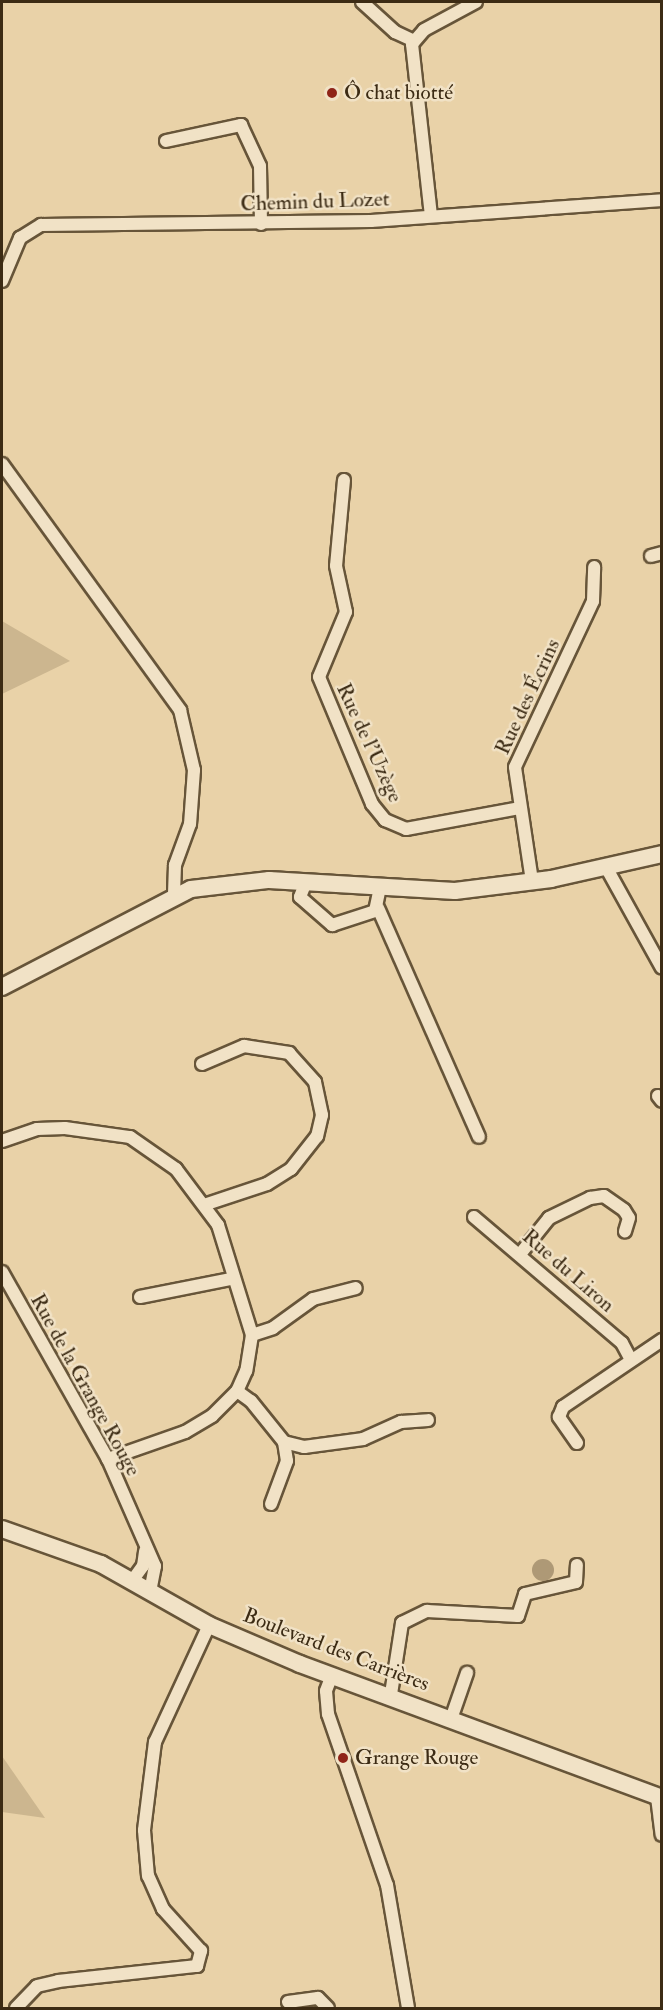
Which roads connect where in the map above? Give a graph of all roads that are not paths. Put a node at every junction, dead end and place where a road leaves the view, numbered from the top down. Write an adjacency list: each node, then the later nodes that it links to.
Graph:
1 (362, 2): 3 (street)
2 (476, 2): 3 (street)
3 (414, 41): 6 (street)
4 (166, 141): 7 (street)
5 (662, 200): 6 (street, Chemin du Lozet)
6 (431, 216): 7 (street, Chemin du Lozet)
7 (261, 224): 8 (street, Chemin du Lozet)
8 (2, 281)
9 (2, 464): 17 (street)
10 (344, 480): 12 (street, Rue de l'Uzège)
11 (594, 567): 12 (street, Rue des Écrins)
12 (519, 808): 15 (street, Rue des Écrins)
13 (662, 854): 14 (street)
14 (606, 867): 15 (street); 19 (street)
15 (532, 881): 18 (street)
16 (303, 887): 17 (street); 18 (street); 18 (street)
17 (174, 898): 20 (street)
18 (379, 898): 22 (street)
19 (662, 968)
20 (2, 987)
21 (202, 1064): 24 (street)
22 (479, 1137)
23 (2, 1141): 24 (street)
24 (207, 1204): 29 (street)
25 (474, 1217): 27 (street, Rue du Liron)
26 (625, 1231): 27 (street)
27 (521, 1253): 34 (street, Rue du Liron)
28 (2, 1272): 39 (street, Rue de la Grange Rouge)
29 (231, 1279): 31 (street); 32 (street)
30 (356, 1288): 32 (street)
31 (140, 1298)
32 (252, 1335): 35 (street)
33 (662, 1340): 34 (street)
34 (630, 1358): 38 (street)
35 (237, 1391): 37 (street); 39 (street)
36 (428, 1420): 37 (street)
37 (284, 1442): 40 (street)
38 (577, 1443)
39 (108, 1459): 42 (street, Rue de la Grange Rouge)
40 (271, 1504)
41 (2, 1529): 44 (street, Boulevard des Carrières)
42 (145, 1551): 44 (street); 45 (street, Rue de la Grange Rouge)
43 (577, 1565): 49 (street)
44 (132, 1581): 45 (street, Boulevard des Carrières)
45 (150, 1591): 46 (street, Boulevard des Carrières)
46 (209, 1625): 48 (street, Boulevard des Carrières); 54 (street)
47 (467, 1673): 50 (street)
48 (332, 1675): 49 (street, Boulevard des Carrières); 56 (street)
49 (391, 1694): 50 (street, Boulevard des Carrières)
50 (451, 1719): 51 (street, Boulevard des Carrières)
51 (659, 1797): 52 (street)
52 (662, 1835)
53 (288, 2002): 55 (street)
54 (16, 2008)
55 (328, 2008)
56 (408, 2008)

